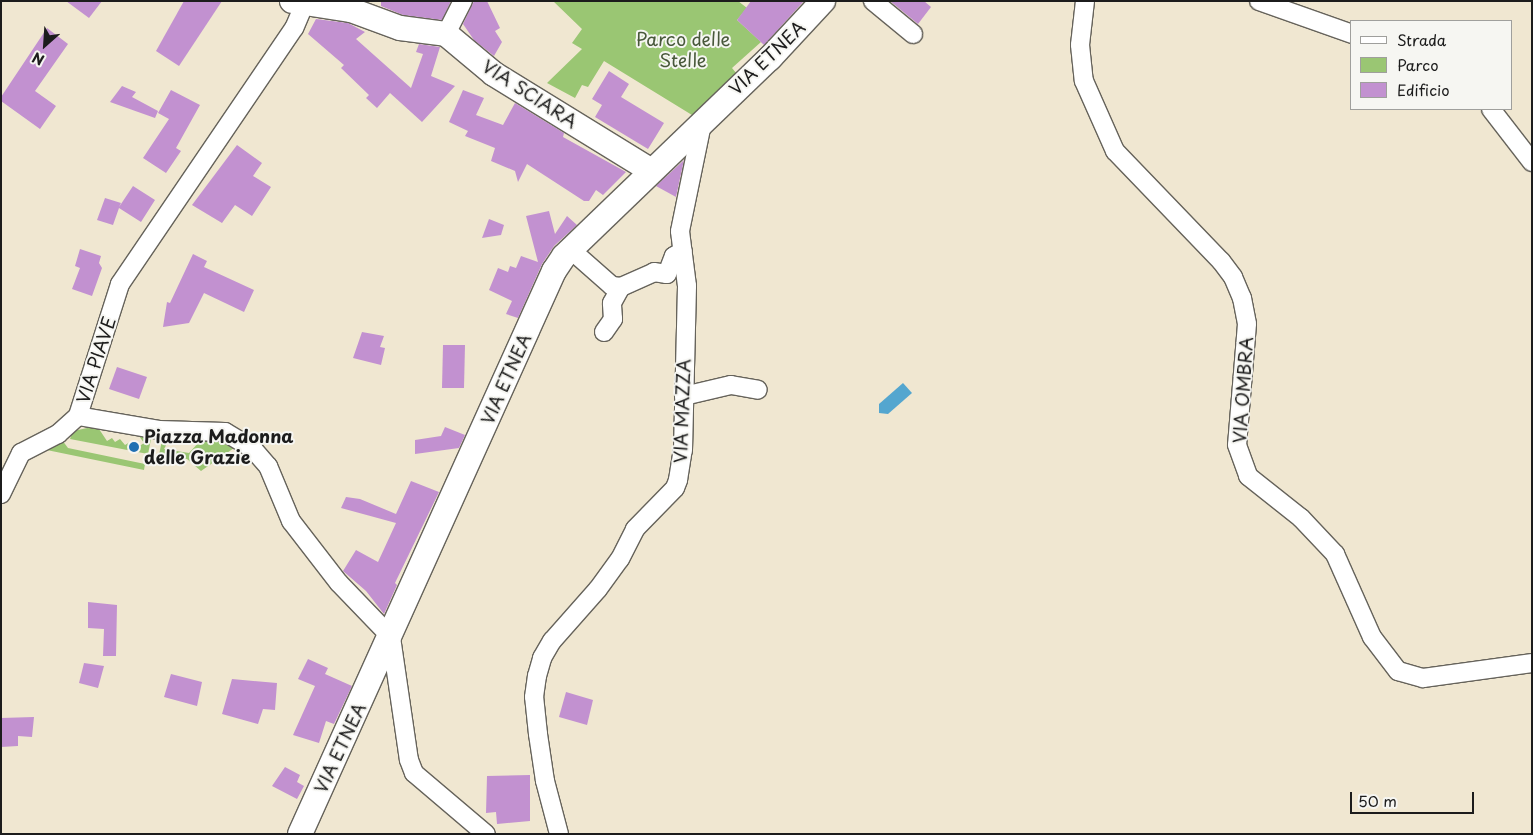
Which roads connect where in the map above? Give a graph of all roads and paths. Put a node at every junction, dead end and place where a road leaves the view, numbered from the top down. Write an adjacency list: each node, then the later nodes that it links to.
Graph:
1 (463, 1): 8 (street)
2 (823, 1): 11 (main road, VIA ETNEA)
3 (873, 1): 9 (street)
4 (1085, 1): 23 (street, VIA OMBRA)
5 (1259, 1): 7 (street)
6 (298, 3): 8 (main road); 20 (street, VIA PIAVE)
7 (1350, 33)
8 (446, 34): 13 (main road, VIA SCIARA)
9 (913, 34)
10 (1491, 110): 12 (street)
11 (703, 119): 13 (main road, VIA ETNEA); 15 (street, VIA MAZZA)
12 (1532, 162)
13 (650, 170): 14 (main road, VIA ETNEA)
14 (570, 250): 16 (street); 22 (main road, VIA ETNEA)
15 (683, 251): 16 (street); 19 (street, VIA MAZZA)
16 (621, 287): 17 (street)
17 (604, 332)
18 (758, 390): 19 (street)
19 (684, 396): 26 (street, VIA MAZZA)
20 (78, 416): 21 (street); 22 (street, VIA PIAVE)
21 (1, 494)
22 (391, 637): 24 (main road, VIA ETNEA); 25 (street)
23 (1532, 663)
24 (300, 834)
25 (486, 834)
26 (559, 834)

